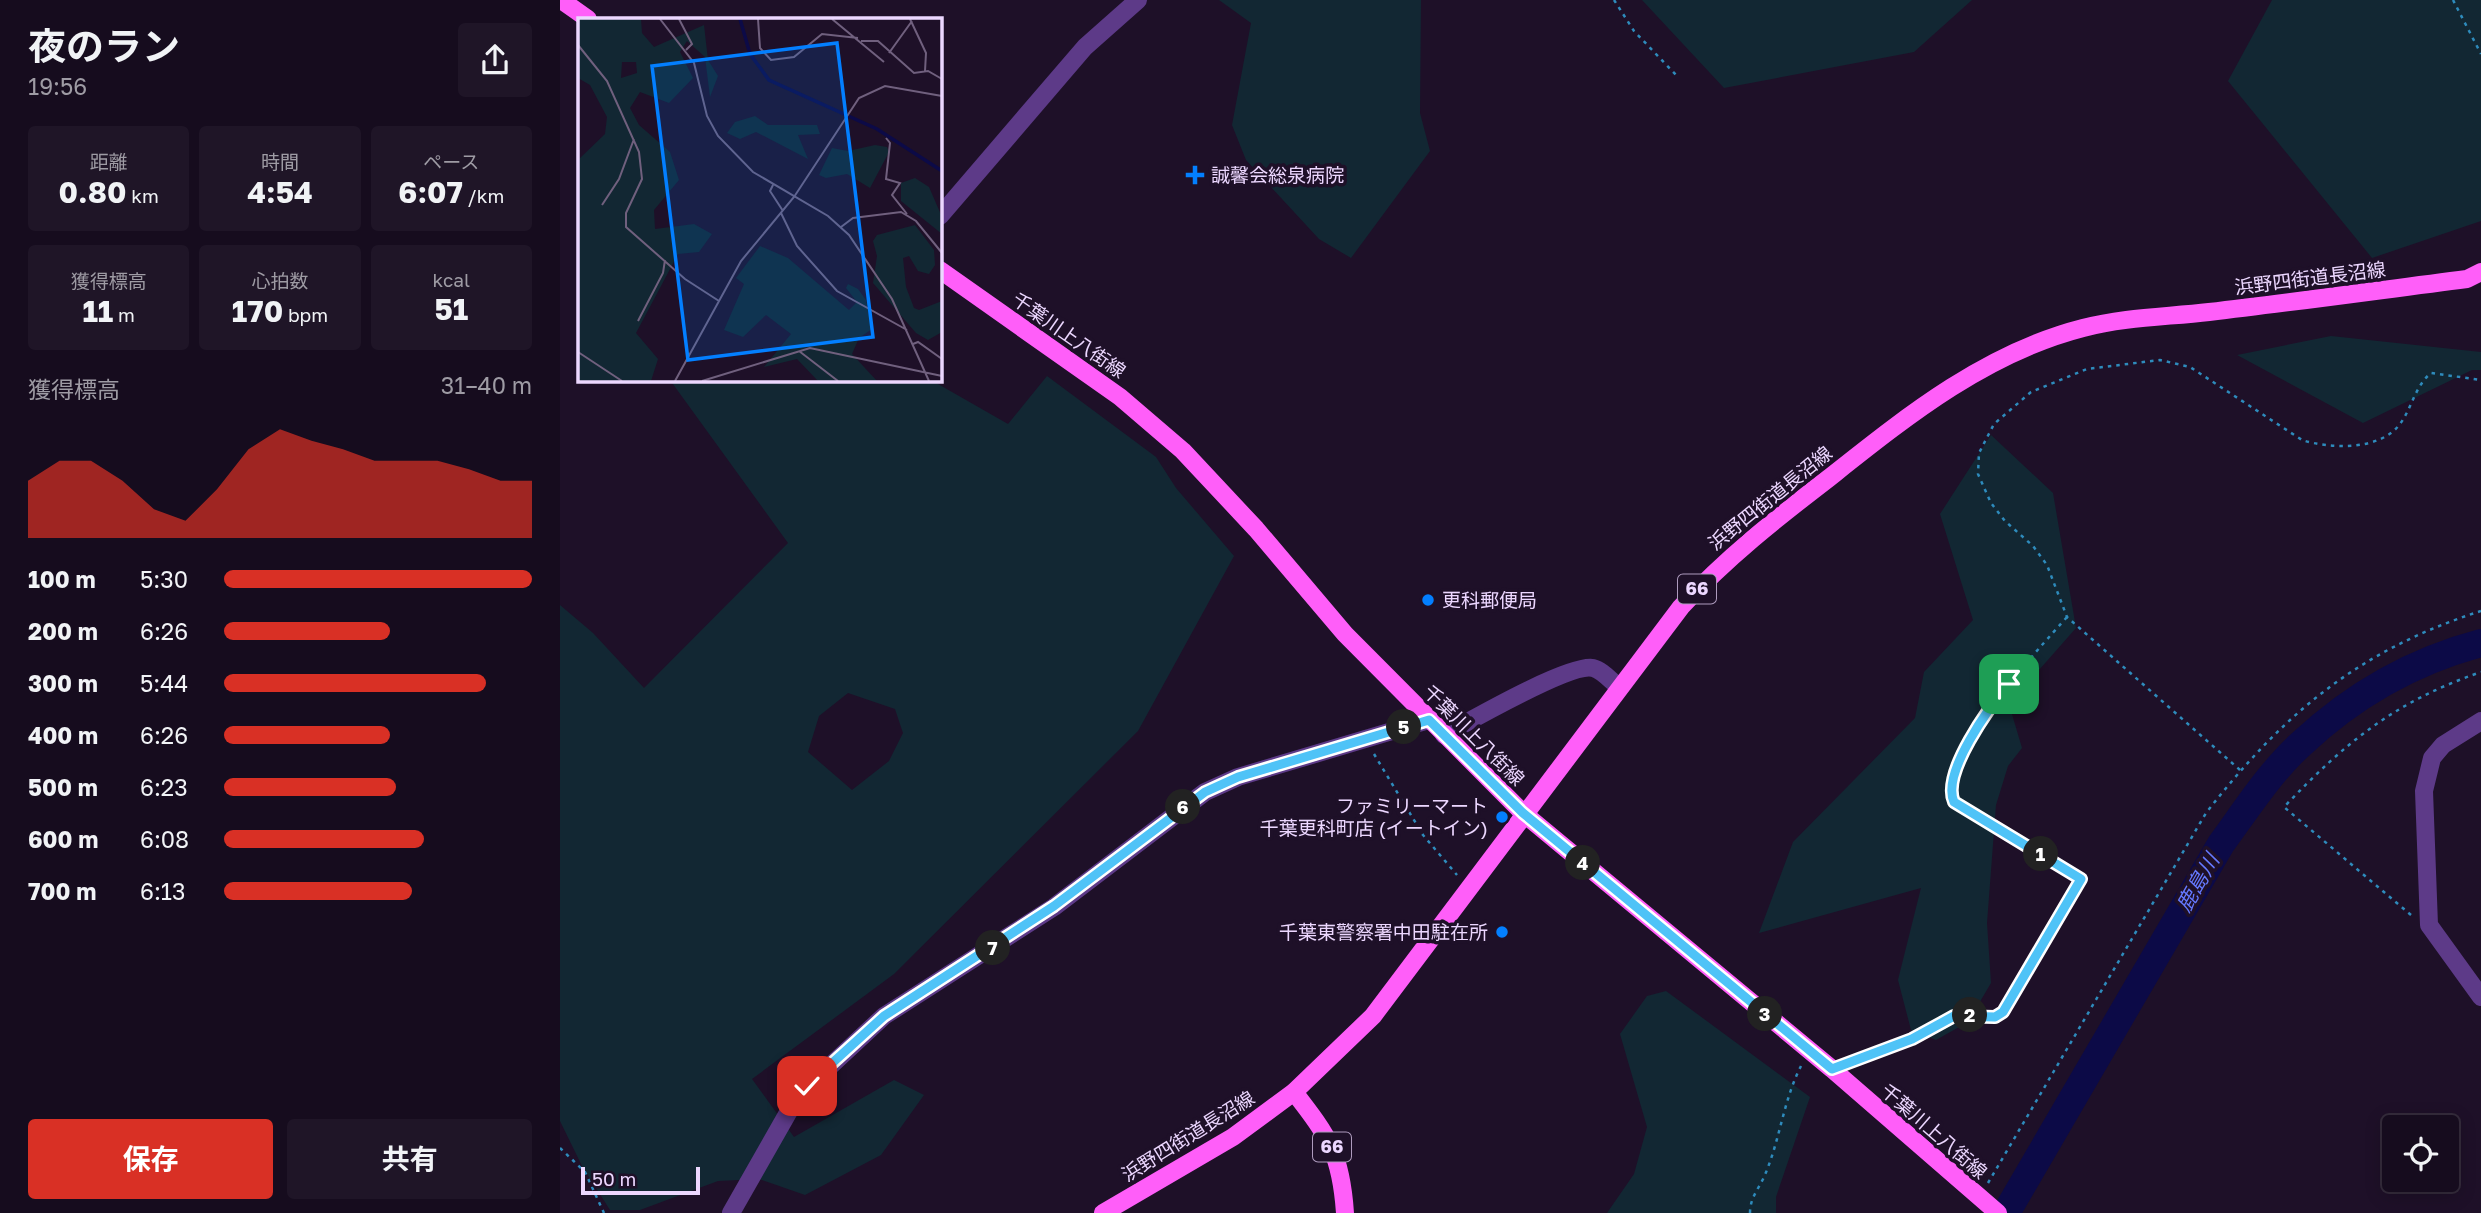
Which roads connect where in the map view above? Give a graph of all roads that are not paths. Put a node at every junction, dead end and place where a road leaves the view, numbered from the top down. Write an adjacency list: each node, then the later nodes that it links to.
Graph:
1 (561, 0): 3 (main road)
2 (1138, 0): 4 (street)
3 (587, 18)
4 (942, 214)
5 (942, 271): 8 (main road, 千葉川上八街線)
6 (2481, 272): 7 (main road, 浜野四街道長沼線 / 66)
7 (1619, 687): 10 (street); 11 (main road, 浜野四街道長沼線 / 66)
8 (1429, 720): 10 (main road, 千葉川上八街線); 14 (street)
9 (2481, 721): 12 (street)
10 (1444, 735): 11 (main road, 千葉川上八街線)
11 (1523, 813): 13 (main road, 浜野四街道長沼線 / 66); 17 (main road, 千葉川上八街線)
12 (2481, 997)
13 (1294, 1092): 15 (main road, 浜野四街道長沼線 / 66); 16 (main road, 66)
14 (731, 1213)
15 (1103, 1213)
16 (1345, 1213)
17 (1998, 1213)

